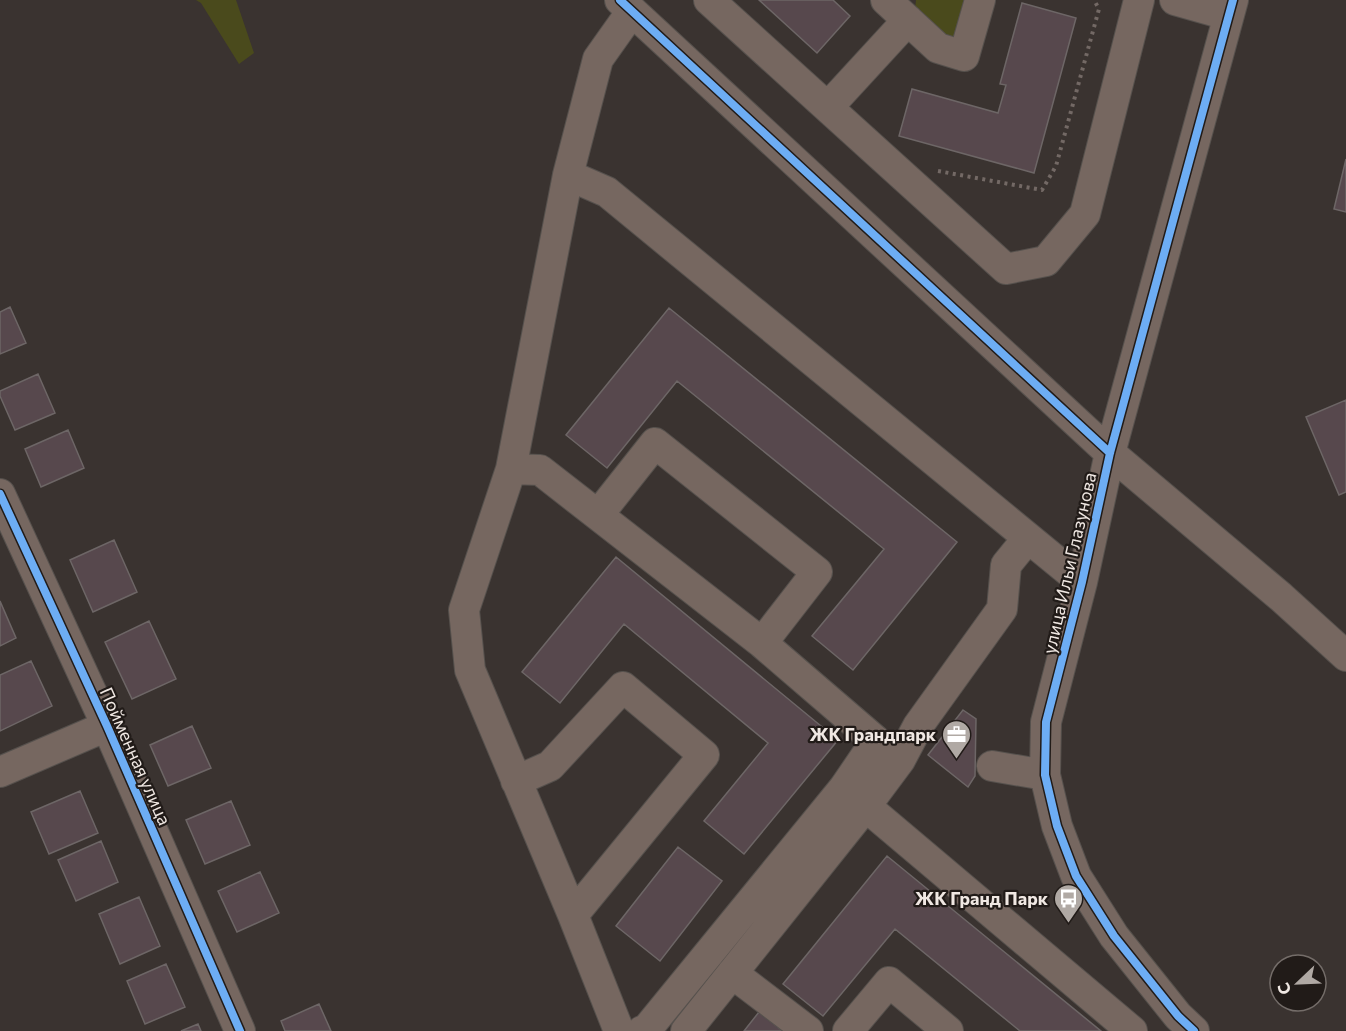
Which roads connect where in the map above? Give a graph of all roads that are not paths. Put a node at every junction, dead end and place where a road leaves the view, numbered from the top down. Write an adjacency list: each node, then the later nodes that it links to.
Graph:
1 (710, 0): 9 (street)
2 (886, 0): 8 (street)
3 (981, 0): 8 (street)
4 (1139, 0): 9 (street)
5 (1175, 0): 7 (street)
6 (626, 5): 10 (street); 11 (street)
7 (1230, 8): 11 (street, улица Ильи Глазунова)
8 (908, 20): 9 (street)
9 (828, 107)
10 (568, 175): 12 (street); 15 (street)
11 (1110, 453): 16 (street, улица Ильи Глазунова); 18 (street)
12 (511, 469): 14 (street); 25 (street)
13 (0, 494): 19 (street, Пойменная улица)
14 (598, 515): 17 (street); 17 (street)
15 (1029, 538): 16 (street); 21 (street)
16 (1082, 582): 24 (street, улица Ильи Глазунова)
17 (762, 643): 20 (street)
18 (1346, 656)
19 (107, 726): 23 (street); 30 (street, Пойменная улица)
20 (876, 741): 21 (street); 26 (street)
21 (900, 760): 26 (street)
22 (992, 766): 24 (street)
23 (0, 772)
24 (1045, 775): 29 (street, улица Ильи Глазунова)
25 (516, 781): 27 (street); 27 (street)
26 (854, 797): 28 (street); 32 (street); 37 (street)
27 (573, 915): 31 (street)
28 (732, 973): 33 (street); 34 (street)
29 (1180, 1026)
30 (240, 1031)
31 (619, 1031)
32 (642, 1031)
33 (686, 1031)
34 (808, 1031)
35 (848, 1031): 36 (street)
36 (948, 1031)
37 (1132, 1031)

